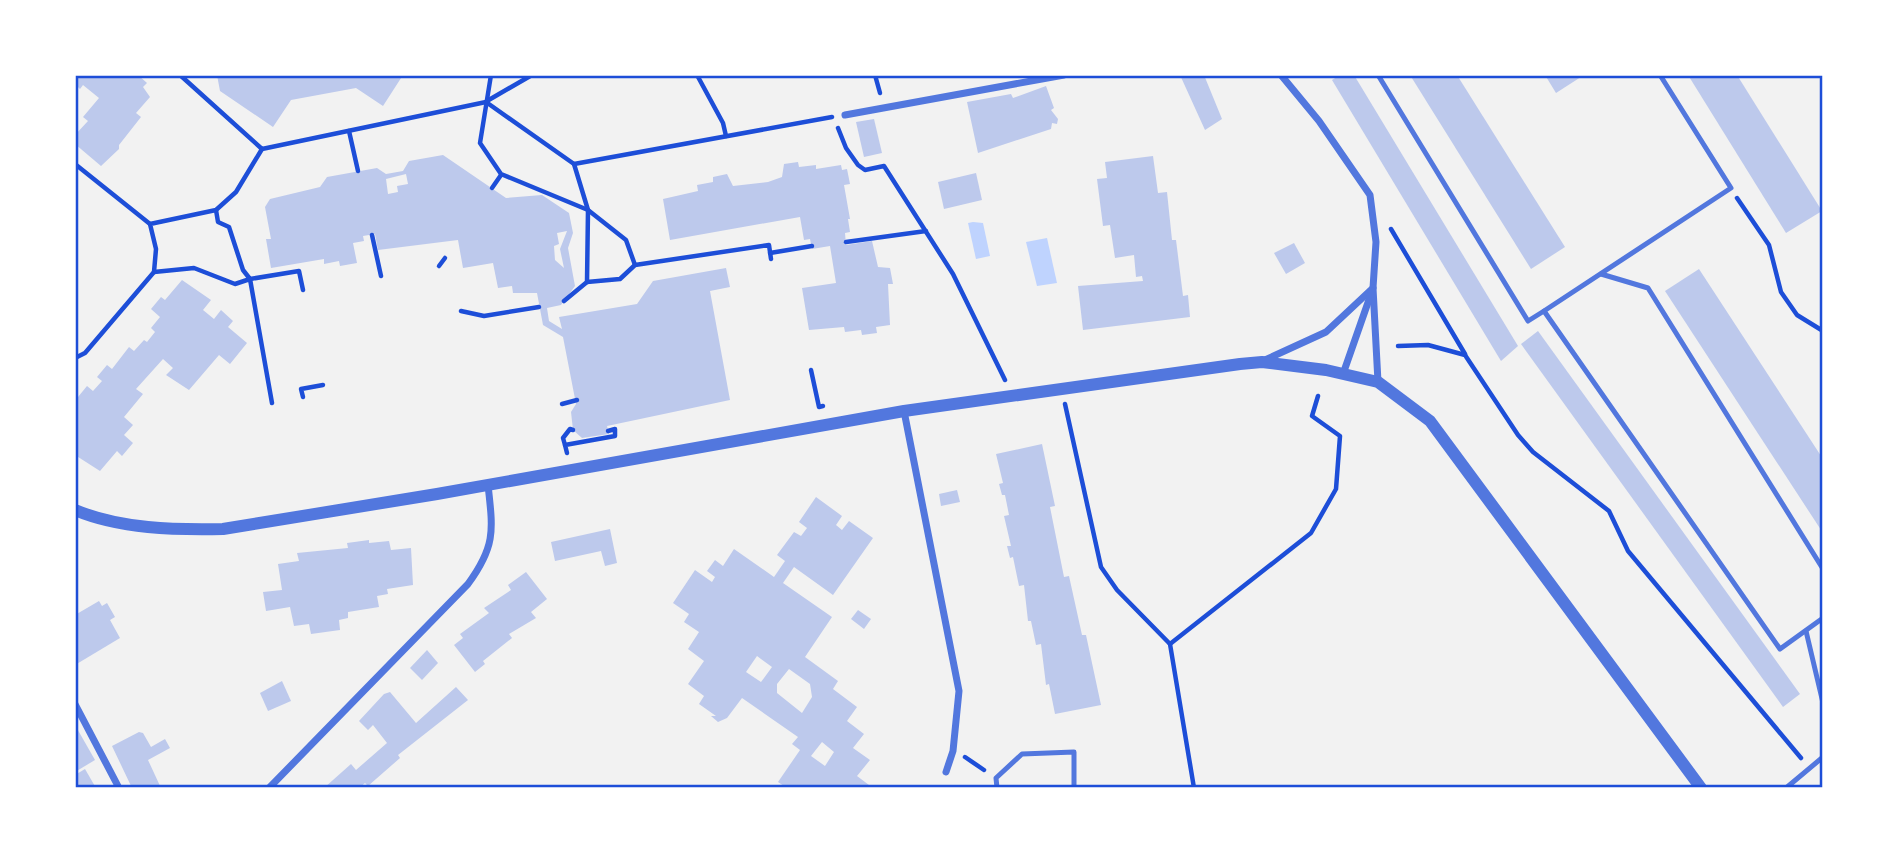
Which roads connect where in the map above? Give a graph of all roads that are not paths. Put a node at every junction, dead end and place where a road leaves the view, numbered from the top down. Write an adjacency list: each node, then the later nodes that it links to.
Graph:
1 (1064, 75): 5 (street)
2 (1281, 75): 7 (street)
3 (1378, 75): 8 (lane)
4 (1660, 75): 6 (lane)
5 (845, 115)
6 (1601, 274): 8 (lane); 15 (lane)
7 (1373, 288): 9 (street); 10 (street); 11 (street)
8 (1544, 312): 17 (lane)
9 (1262, 362): 10 (street); 12 (street)
10 (1343, 374): 11 (street)
11 (1378, 382): 26 (street)
12 (904, 411): 13 (street); 21 (street)
13 (488, 485): 14 (street); 23 (street)
14 (79, 515)
15 (1823, 569)
16 (1823, 618): 17 (lane)
17 (1806, 631): 18 (lane)
18 (1823, 703)
19 (75, 704): 22 (street)
20 (1823, 757): 27 (lane)
21 (946, 772)
22 (119, 788)
23 (269, 788)
24 (997, 788): 25 (lane)
25 (1074, 788)
26 (1700, 788)
27 (1786, 788)

